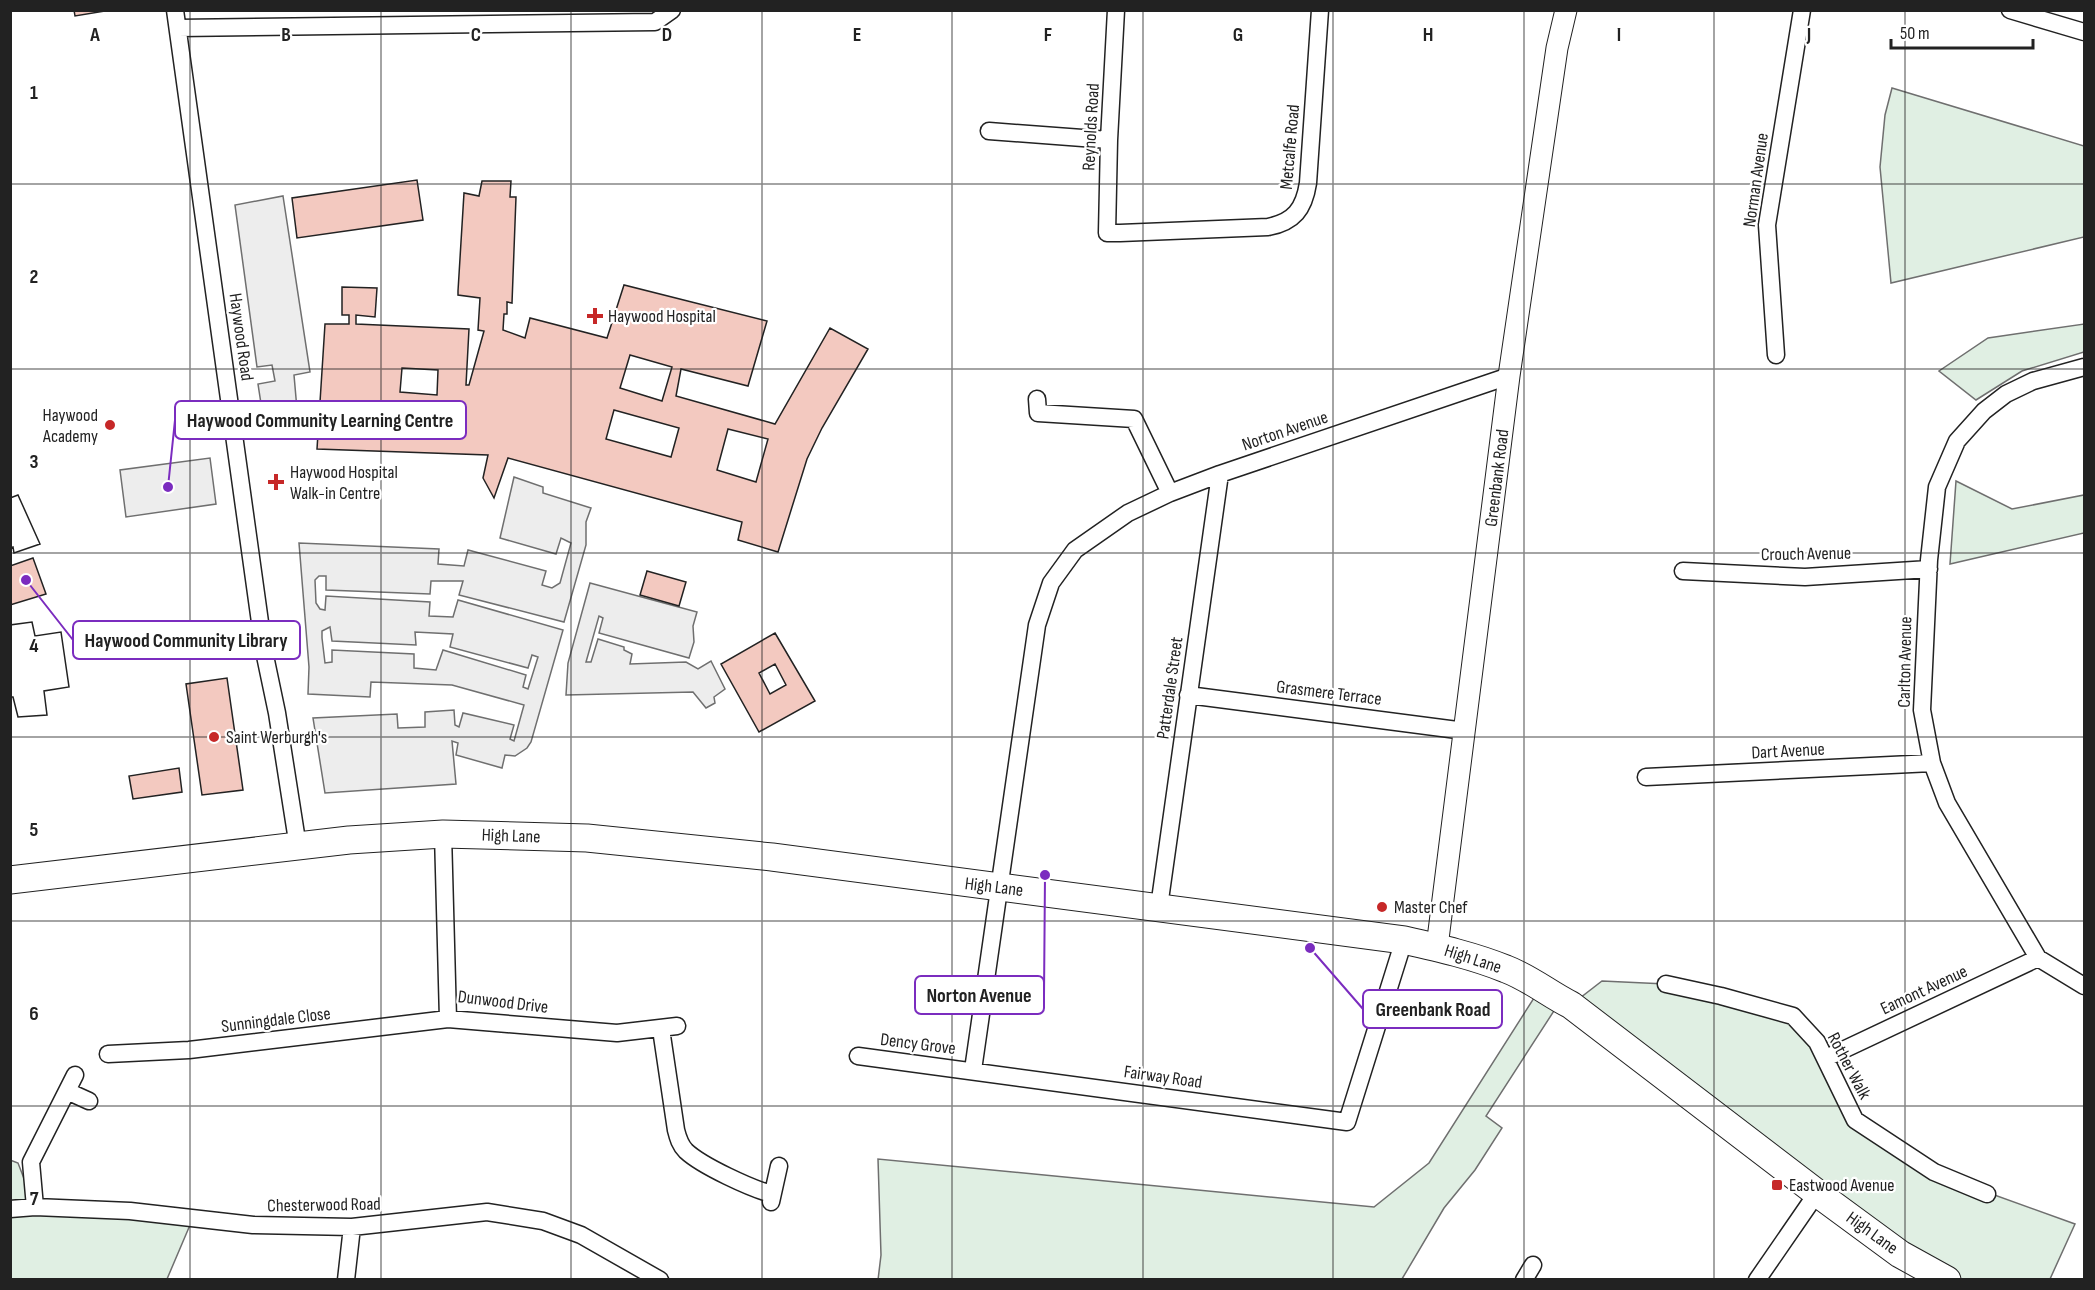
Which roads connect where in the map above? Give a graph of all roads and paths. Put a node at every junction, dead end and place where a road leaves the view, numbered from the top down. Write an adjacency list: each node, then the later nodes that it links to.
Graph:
1 (175, 10): 8 (street, Haywood Road)
2 (672, 10): 8 (street)
3 (1116, 10): 11 (street, Reynolds Road)
4 (1320, 10): 12 (street, Metcalfe Road)
5 (1566, 10): 15 (street, Greenbank Road)
6 (1802, 10): 13 (street, Norman Avenue)
7 (2010, 10): 9 (street)
8 (178, 28): 26 (street, Haywood Road)
9 (2085, 32)
10 (989, 131): 11 (street)
11 (1109, 140): 12 (street, Reynolds Road)
12 (1120, 233)
13 (1776, 356)
14 (2085, 367): 19 (street, Carlton Avenue)
15 (1509, 376): 17 (street, Norton Avenue); 22 (street, Greenbank Road)
16 (1037, 399): 18 (street)
17 (1220, 474): 18 (street, Norton Avenue); 21 (street, Patterdale Street)
18 (1170, 493): 28 (street, Norton Avenue)
19 (1929, 569): 20 (street, Crouch Avenue); 23 (street, Carlton Avenue)
20 (1683, 571)
21 (1188, 695): 22 (street, Grasmere Terrace); 29 (street, Patterdale Street)
22 (1465, 730): 31 (street, Greenbank Road)
23 (1932, 763): 24 (street, Dart Avenue); 32 (street, Carlton Avenue)
24 (1646, 777)
25 (443, 834): 26 (main road, High Lane); 28 (main road, High Lane); 35 (street, Dunwood Drive)
26 (298, 847): 27 (main road, High Lane)
27 (10, 880)
28 (1000, 888): 29 (main road, High Lane); 39 (street, Norton Avenue)
29 (1159, 907): 30 (main road, High Lane)
30 (1404, 940): 31 (main road, High Lane); 39 (street, Fairway Road)
31 (1437, 947): 44 (main road, High Lane)
32 (2038, 958): 34 (street, Carlton Avenue); 38 (street, Eamont Avenue)
33 (1666, 984): 38 (street, Rother Walk)
34 (2085, 986)
35 (448, 1019): 36 (street, Sunningdale Close); 43 (street, Dunwood Drive)
36 (108, 1054)
37 (858, 1056): 39 (street, Dency Grove)
38 (1826, 1058): 45 (street, Rother Walk)
39 (973, 1070)
40 (75, 1076): 41 (street)
41 (67, 1091): 42 (street); 46 (street)
42 (89, 1101)
43 (779, 1166)
44 (1817, 1193): 53 (street); 54 (main road, High Lane)
45 (1987, 1194)
46 (35, 1207): 47 (street, Chesterwood Road); 48 (street, Chesterwood Road)
47 (10, 1209)
48 (352, 1227): 50 (street); 51 (street, Chesterwood Road)
49 (1533, 1265): 52 (street)
50 (346, 1280)
51 (660, 1280)
52 (1524, 1280)
53 (1756, 1280)
54 (1947, 1280)

